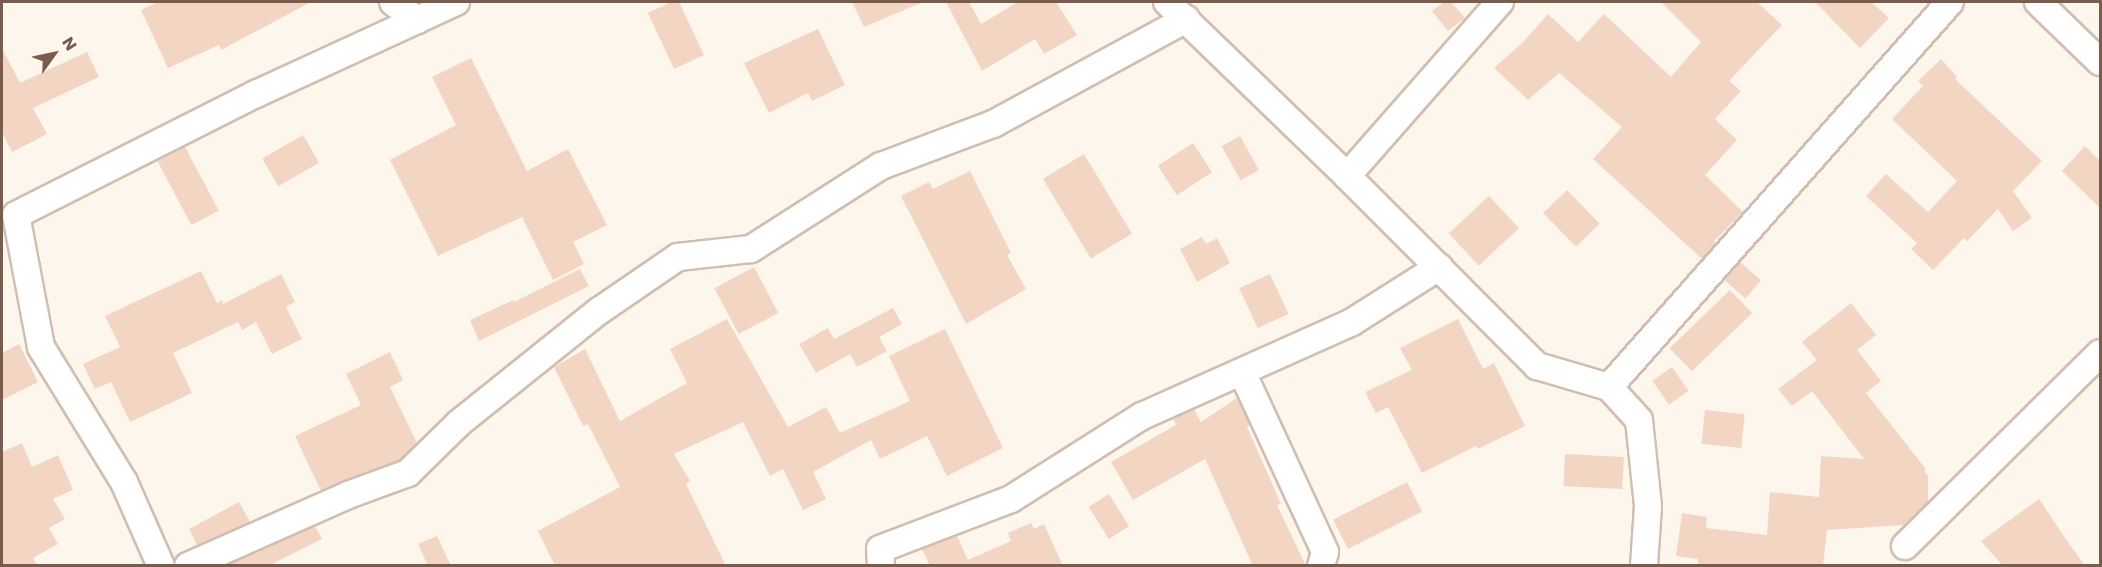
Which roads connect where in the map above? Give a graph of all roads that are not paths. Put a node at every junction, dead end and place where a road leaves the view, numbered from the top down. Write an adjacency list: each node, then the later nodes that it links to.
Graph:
1 (393, 2): 8 (street)
2 (456, 2): 8 (street)
3 (1167, 2): 7 (street)
4 (1500, 2): 10 (street)
5 (1950, 2): 15 (street)
6 (2038, 2): 9 (street)
7 (1186, 19): 10 (street); 18 (street)
8 (417, 20): 11 (street)
9 (2100, 62)
10 (1347, 176): 12 (street)
11 (9, 218): 17 (street)
12 (1439, 267): 14 (street); 15 (street)
13 (2100, 353): 16 (street)
14 (1242, 372): 19 (street); 20 (street)
15 (1609, 387): 21 (street)
16 (1905, 546)
17 (161, 566)
18 (188, 566)
19 (881, 566)
20 (1321, 566)
21 (1644, 566)

